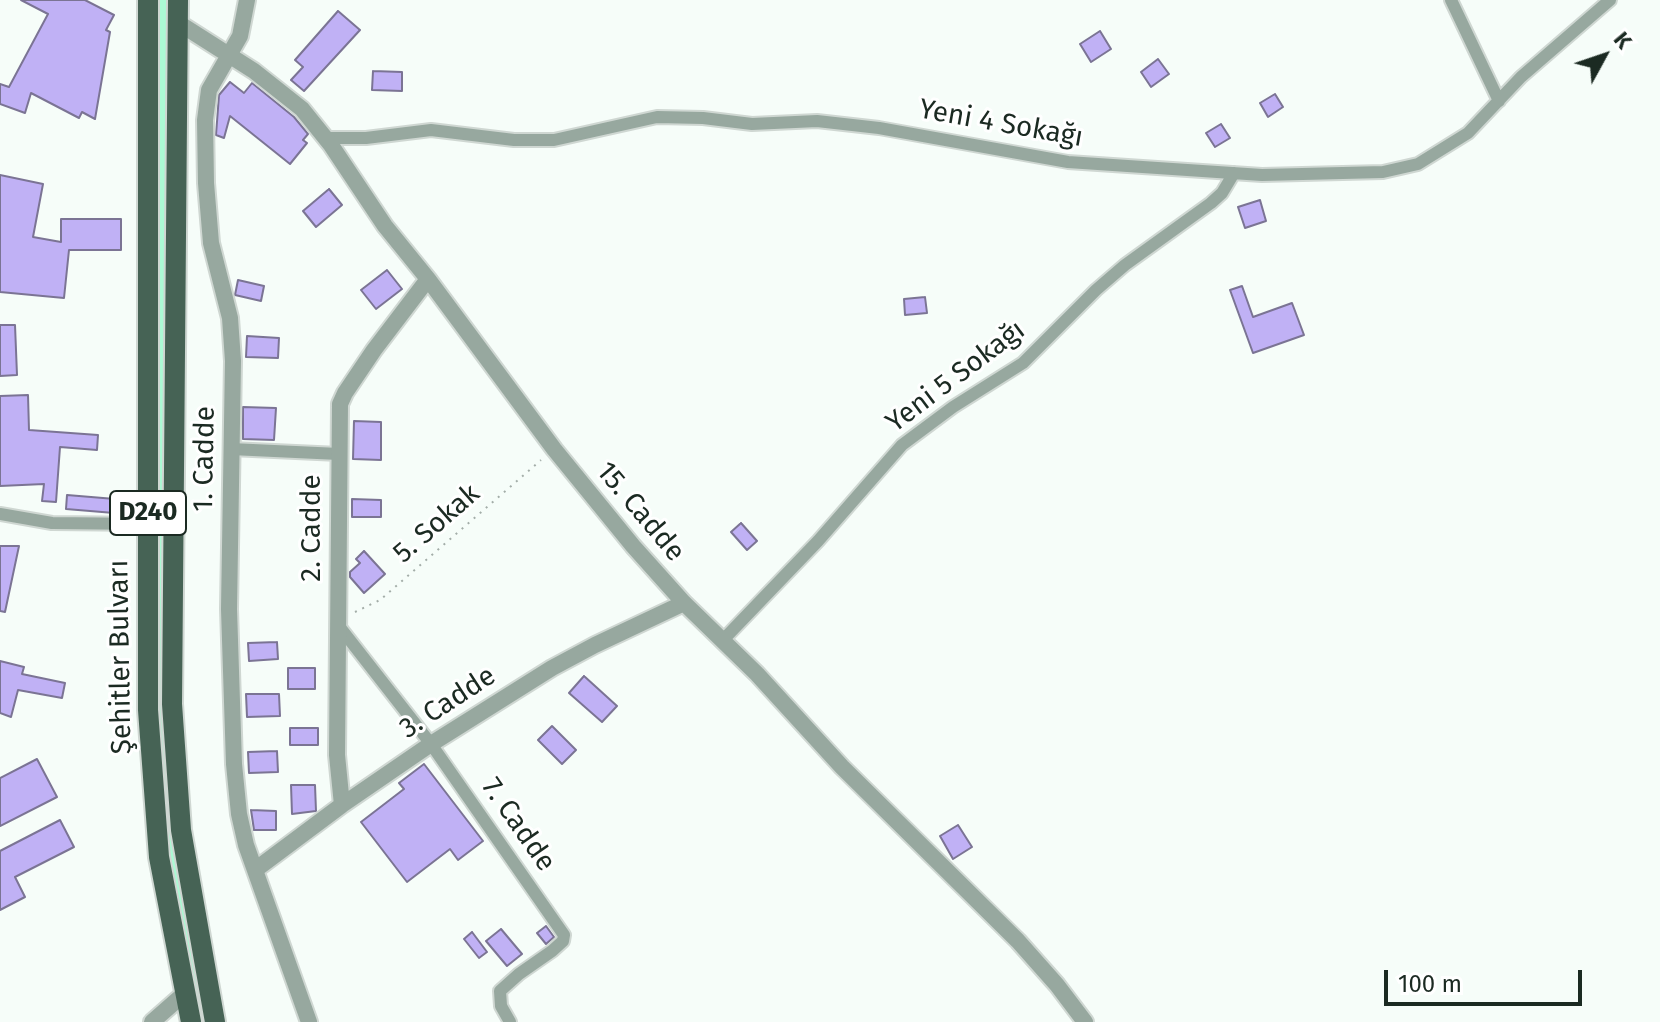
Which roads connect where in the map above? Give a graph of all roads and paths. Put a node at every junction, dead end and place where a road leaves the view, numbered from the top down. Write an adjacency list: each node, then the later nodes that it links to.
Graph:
1 (148, 0): 16 (main road, Şehitler Bulvarı / D240)
2 (178, 0): 6 (main road, Şehitler Bulvarı / D240)
3 (247, 0): 7 (street, 1. Cadde)
4 (1451, 0): 8 (street)
5 (1610, 0): 8 (street, Yeni 4 Sokağı)
6 (177, 22): 7 (street, 15. Cadde); 26 (main road, Şehitler Bulvarı / D240)
7 (229, 54): 9 (street, 15. Cadde); 12 (street, 1. Cadde)
8 (1499, 101): 10 (street, Yeni 4 Sokağı)
9 (326, 138): 10 (street, Yeni 4 Sokağı); 11 (street, 15. Cadde)
10 (1234, 173): 19 (street, Yeni 5 Sokağı)
11 (428, 279): 13 (street, 15. Cadde); 14 (street, 2. Cadde)
12 (231, 449): 14 (street); 22 (street, 1. Cadde)
13 (554, 449): 17 (street, 15. Cadde); 18 (path, 5. Sokak)
14 (339, 454): 18 (street, 2. Cadde)
15 (0, 514): 16 (street)
16 (148, 524): 23 (main road, Şehitler Bulvarı / D240)
17 (684, 603): 19 (street, 15. Cadde); 20 (street, 3. Cadde)
18 (338, 619): 20 (street, 7. Cadde); 21 (street, 2. Cadde)
19 (723, 640): 29 (street, 15. Cadde)
20 (431, 744): 21 (street, 3. Cadde); 28 (street, 7. Cadde)
21 (342, 805): 22 (street, 3. Cadde)
22 (255, 870): 27 (street, 1. Cadde)
23 (185, 993): 24 (street); 25 (main road, Şehitler Bulvarı / D240)
24 (152, 1022)
25 (191, 1022)
26 (215, 1022)
27 (309, 1022)
28 (510, 1022)
29 (1085, 1022)

